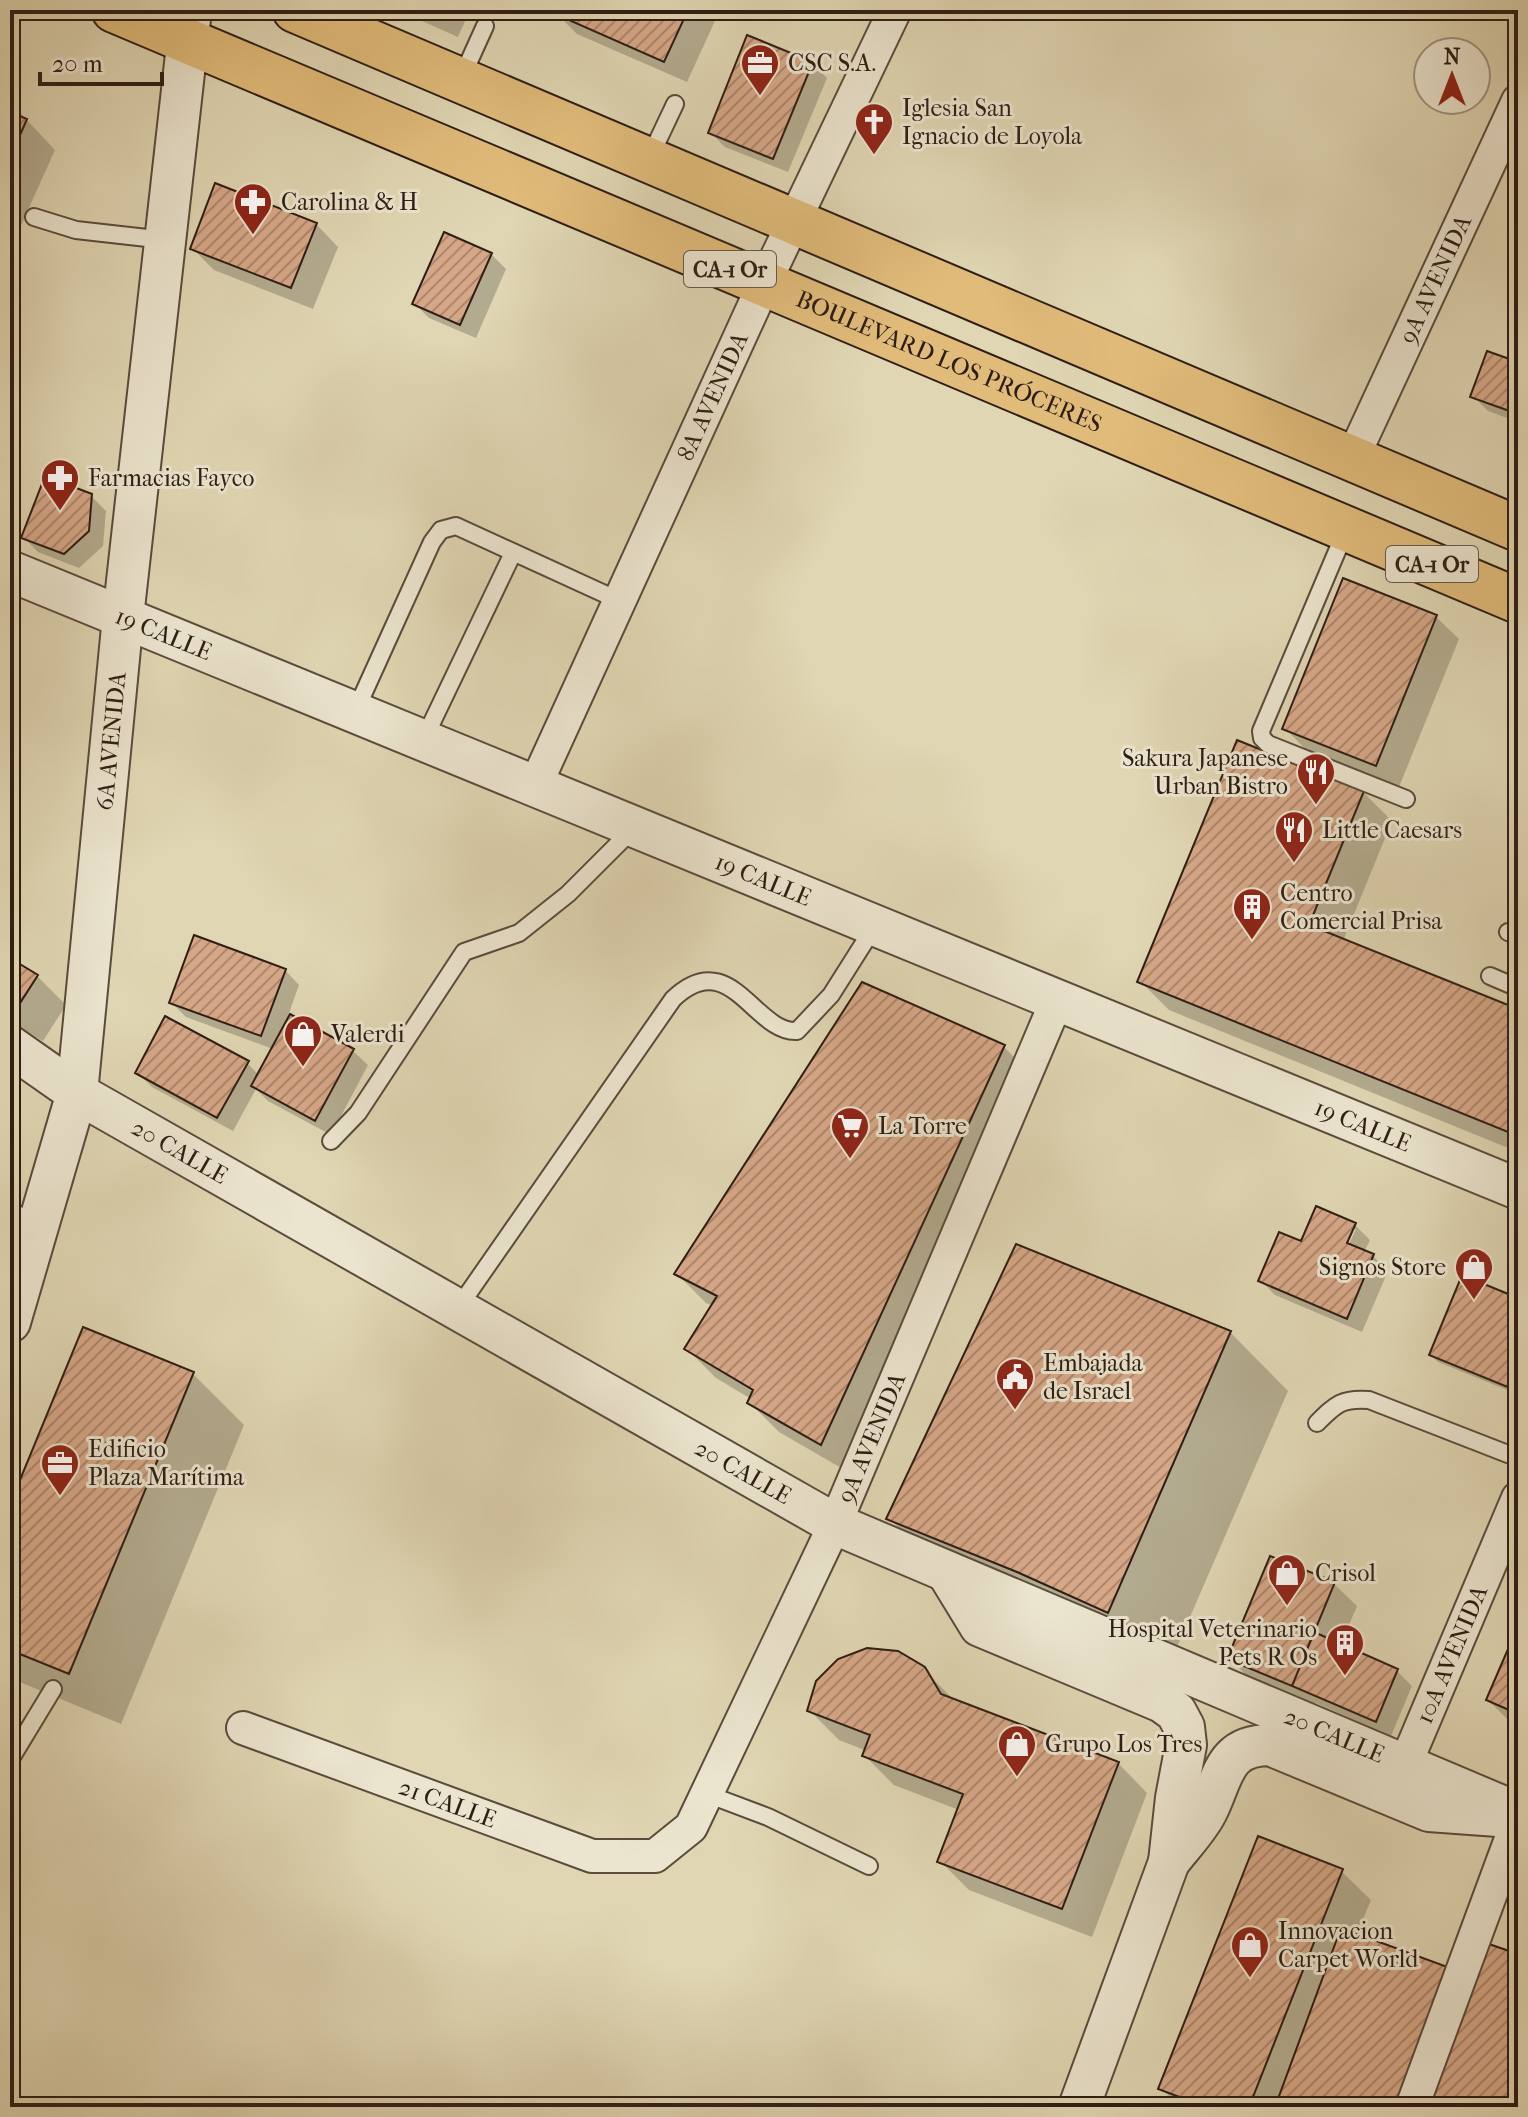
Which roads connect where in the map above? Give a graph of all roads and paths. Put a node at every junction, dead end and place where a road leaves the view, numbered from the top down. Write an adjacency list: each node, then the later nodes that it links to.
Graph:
1 (114, 10): 4 (highway, BOULEVARD LOS PRÓCERES / CA-1 Or)
2 (295, 10): 6 (highway, CA-1 Or)
3 (895, 10): 11 (street, 8A AVENIDA)
4 (189, 25): 12 (street, 6A AVENIDA); 13 (highway, BOULEVARD LOS PRÓCERES / CA-1 Or)
5 (485, 26): 6 (lane)
6 (460, 81): 9 (highway, CA-1 Or)
7 (1518, 101): 14 (street, 9A AVENIDA)
8 (675, 104): 9 (lane)
9 (649, 161): 11 (highway, CA-1 Or)
10 (34, 217): 12 (lane)
11 (794, 222): 13 (street, 8A AVENIDA); 14 (highway, CA-1 Or)
12 (167, 240): 21 (street, 6A AVENIDA)
13 (764, 284): 15 (highway, BOULEVARD LOS PRÓCERES / CA-1 Or); 19 (street, 8A AVENIDA)
14 (1352, 459): 16 (highway, CA-1 Or)
15 (1347, 528): 20 (highway, BOULEVARD LOS PRÓCERES / CA-1 Or); 25 (lane)
16 (1518, 529)
17 (513, 553): 19 (lane); 22 (lane); 23 (lane)
18 (10, 571): 21 (street, 19 CALLE)
19 (620, 601): 24 (street, 8A AVENIDA)
20 (1518, 601)
21 (123, 617): 22 (street, 19 CALLE); 32 (street, 6A AVENIDA)
22 (355, 712): 23 (street, 19 CALLE)
23 (424, 740): 24 (street, 19 CALLE)
24 (535, 786): 26 (street, 19 CALLE)
25 (1406, 799)
26 (635, 827): 27 (street, 19 CALLE); 33 (lane)
27 (874, 925): 30 (street, 19 CALLE); 36 (lane)
28 (1490, 976): 29 (lane)
29 (1518, 988)
30 (1057, 1000): 34 (street, 19 CALLE); 41 (street, 9A AVENIDA)
31 (10, 1046): 32 (street, 20 CALLE)
32 (77, 1093): 35 (street, 6A AVENIDA); 36 (street, 20 CALLE)
33 (331, 1141)
34 (1518, 1189)
35 (24, 1218): 37 (street, 6A AVENIDA)
36 (458, 1308): 41 (street, 20 CALLE)
37 (10, 1322)
38 (1317, 1423): 39 (lane)
39 (1518, 1458)
40 (1518, 1498): 46 (street, 10A AVENIDA)
41 (835, 1524): 42 (street, 20 CALLE); 47 (street, 9A AVENIDA)
42 (947, 1572): 46 (street, 20 CALLE); 50 (street)
43 (53, 1689): 45 (lane)
44 (243, 1728): 49 (street, 21 CALLE)
45 (10, 1760)
46 (1405, 1765): 48 (street, 20 CALLE)
47 (707, 1794): 49 (street, 9A AVENIDA); 51 (lane)
48 (1518, 1817): 50 (street); 53 (street)
49 (655, 1856)
50 (1169, 1862): 52 (street)
51 (869, 1866)
52 (1079, 2107)
53 (1412, 2107)

